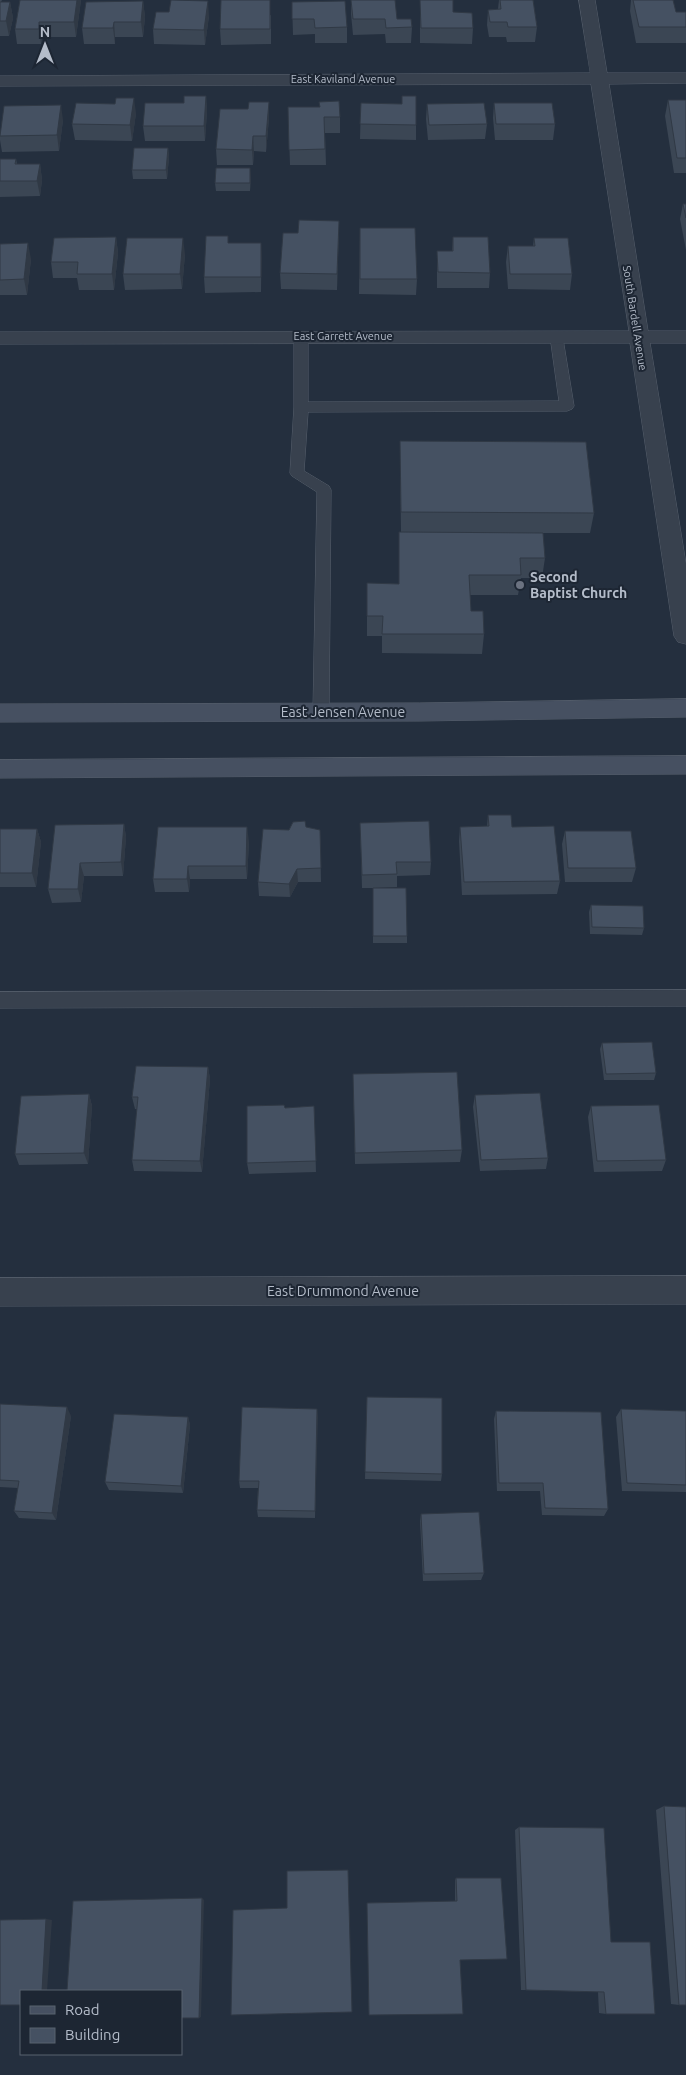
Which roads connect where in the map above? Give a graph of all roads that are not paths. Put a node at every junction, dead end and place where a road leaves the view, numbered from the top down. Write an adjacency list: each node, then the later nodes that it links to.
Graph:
1 (587, 0): 2 (street, South Bardell Avenue)
2 (598, 78): 3 (street, East Kaviland Avenue); 4 (street, East Kaviland Avenue); 7 (street, South Bardell Avenue)
3 (686, 78)
4 (0, 81)
5 (301, 336): 6 (street, East Garrett Avenue); 9 (street, East Garrett Avenue); 10 (lane)
6 (557, 336): 7 (street, East Garrett Avenue); 10 (lane)
7 (638, 337): 8 (street, East Garrett Avenue); 11 (street, South Bardell Avenue)
8 (686, 337)
9 (0, 338)
10 (301, 407): 13 (lane)
11 (686, 636)
12 (686, 708): 13 (main road, East Jensen Avenue)
13 (321, 712): 14 (main road, East Jensen Avenue)
14 (0, 713)
15 (686, 765): 16 (main road)
16 (0, 769)
17 (686, 998): 18 (lane)
18 (0, 1000)
19 (686, 1290): 20 (street, East Drummond Avenue)
20 (0, 1292)

